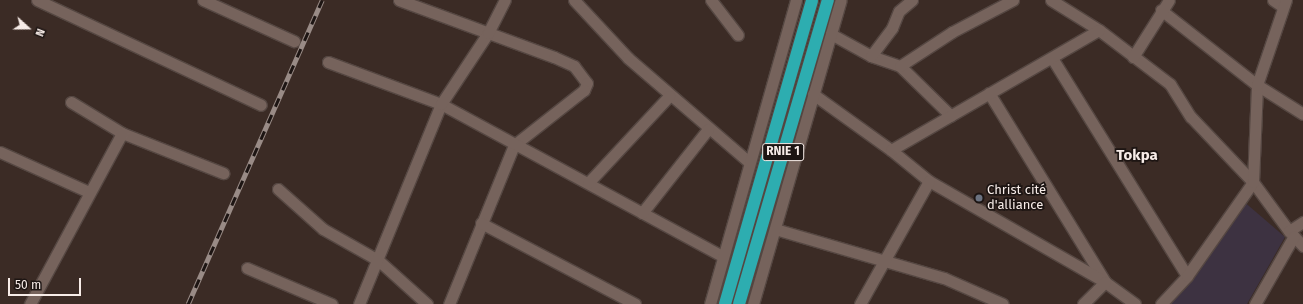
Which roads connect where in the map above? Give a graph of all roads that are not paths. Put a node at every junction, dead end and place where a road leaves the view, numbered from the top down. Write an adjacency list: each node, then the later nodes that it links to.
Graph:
1 (37, 0): 33 (street)
2 (203, 0): 21 (street)
3 (399, 0): 18 (street)
4 (505, 0): 18 (street)
5 (711, 0): 20 (street)
6 (796, 0): 41 (street)
7 (812, 0): 67 (highway, RNIE 1)
8 (828, 0): 68 (highway, RNIE 1)
9 (841, 0): 19 (street)
10 (912, 0): 22 (street)
11 (1013, 0): 26 (street)
12 (1051, 0): 17 (street)
13 (1169, 0): 16 (street)
14 (577, 1): 30 (street)
15 (1280, 2): 27 (street)
16 (1161, 10): 23 (street); 27 (street)
17 (1099, 30): 23 (street); 24 (street)
18 (488, 32): 32 (street); 38 (street)
19 (831, 34): 22 (street); 29 (street)
20 (738, 35)
21 (294, 41)
22 (870, 56): 26 (street)
23 (1133, 57): 44 (street)
24 (1052, 58): 28 (street); 58 (street)
25 (328, 62): 32 (street)
26 (900, 66): 35 (street)
27 (1257, 85): 34 (street); 44 (street)
28 (989, 93): 35 (street); 59 (street)
29 (813, 94): 39 (street); 51 (street)
30 (669, 96): 36 (street); 45 (street)
31 (71, 102): 37 (street)
32 (441, 104): 38 (street); 56 (street)
33 (261, 105)
34 (1302, 112)
35 (952, 116): 39 (street)
36 (708, 129): 41 (street); 48 (street)
37 (122, 133): 42 (street); 47 (street)
38 (514, 145): 45 (street); 50 (street)
39 (891, 150): 43 (street)
40 (0, 152): 47 (street)
41 (749, 162): 54 (street)
42 (223, 174)
43 (929, 181): 55 (street); 59 (street)
44 (1253, 182): 52 (street); 58 (street)
45 (588, 183): 48 (street)
46 (278, 189): 56 (street)
47 (89, 192): 60 (street)
48 (642, 213): 54 (street)
49 (1303, 222): 52 (street)
50 (481, 223): 64 (street); 65 (street)
51 (775, 229): 55 (street); 69 (street)
52 (1291, 234): 53 (street); 75 (street)
53 (1303, 246)
54 (722, 256): 66 (street)
55 (885, 259): 70 (street); 71 (street)
56 (378, 260): 62 (street); 63 (street)
57 (247, 268): 61 (street)
58 (1186, 276): 74 (street)
59 (1105, 282): 72 (street); 73 (street)
60 (30, 304)
61 (332, 304)
62 (359, 304)
63 (427, 304)
64 (449, 304)
65 (632, 304)
66 (710, 304)
67 (725, 304)
68 (739, 304)
69 (753, 304)
70 (860, 304)
71 (1003, 304)
72 (1083, 304)
73 (1135, 304)
74 (1161, 304)
75 (1255, 304)

